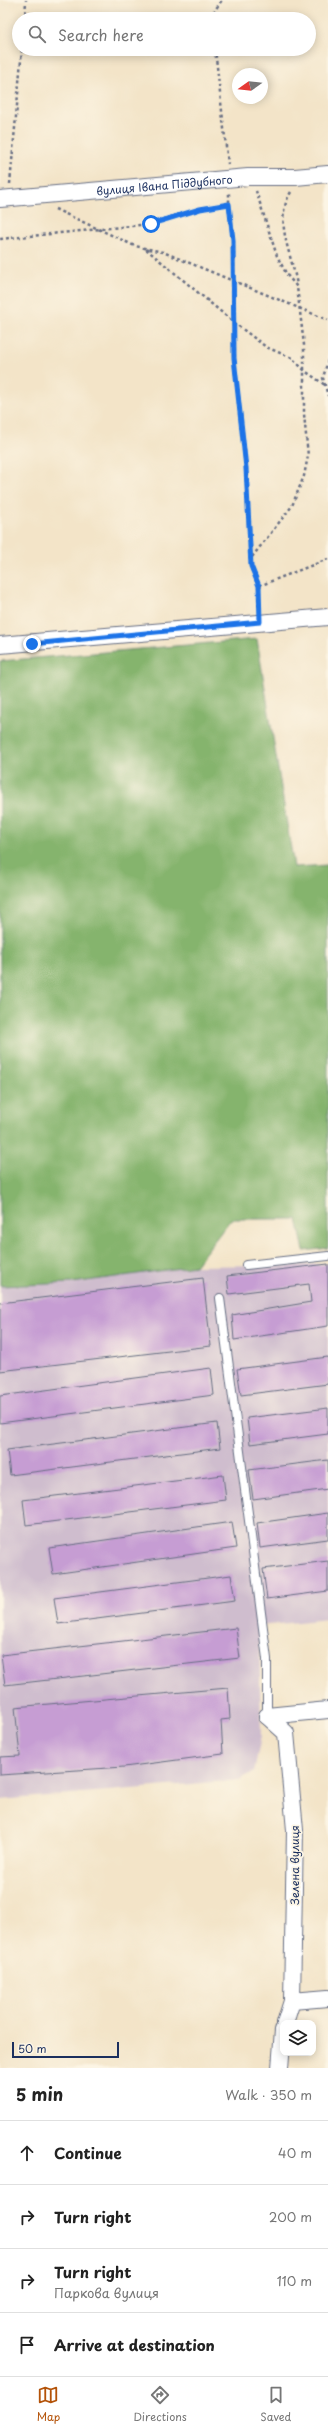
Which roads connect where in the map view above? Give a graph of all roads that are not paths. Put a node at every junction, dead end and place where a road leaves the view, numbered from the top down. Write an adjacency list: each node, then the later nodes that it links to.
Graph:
1 (328, 174): 2 (street, вулиця Івана Піддубного)
2 (5, 198)
3 (328, 617): 4 (street)
4 (0, 645)
5 (328, 1256): 6 (lane)
6 (246, 1265)
7 (220, 1298): 9 (lane)
8 (328, 1710): 9 (street)
9 (267, 1716): 11 (street, Зелена вулиця)
10 (328, 1998): 11 (street)
11 (292, 2001): 12 (street, Зелена вулиця)
12 (286, 2020)
13 (281, 2056): 14 (street)
14 (280, 2068)

